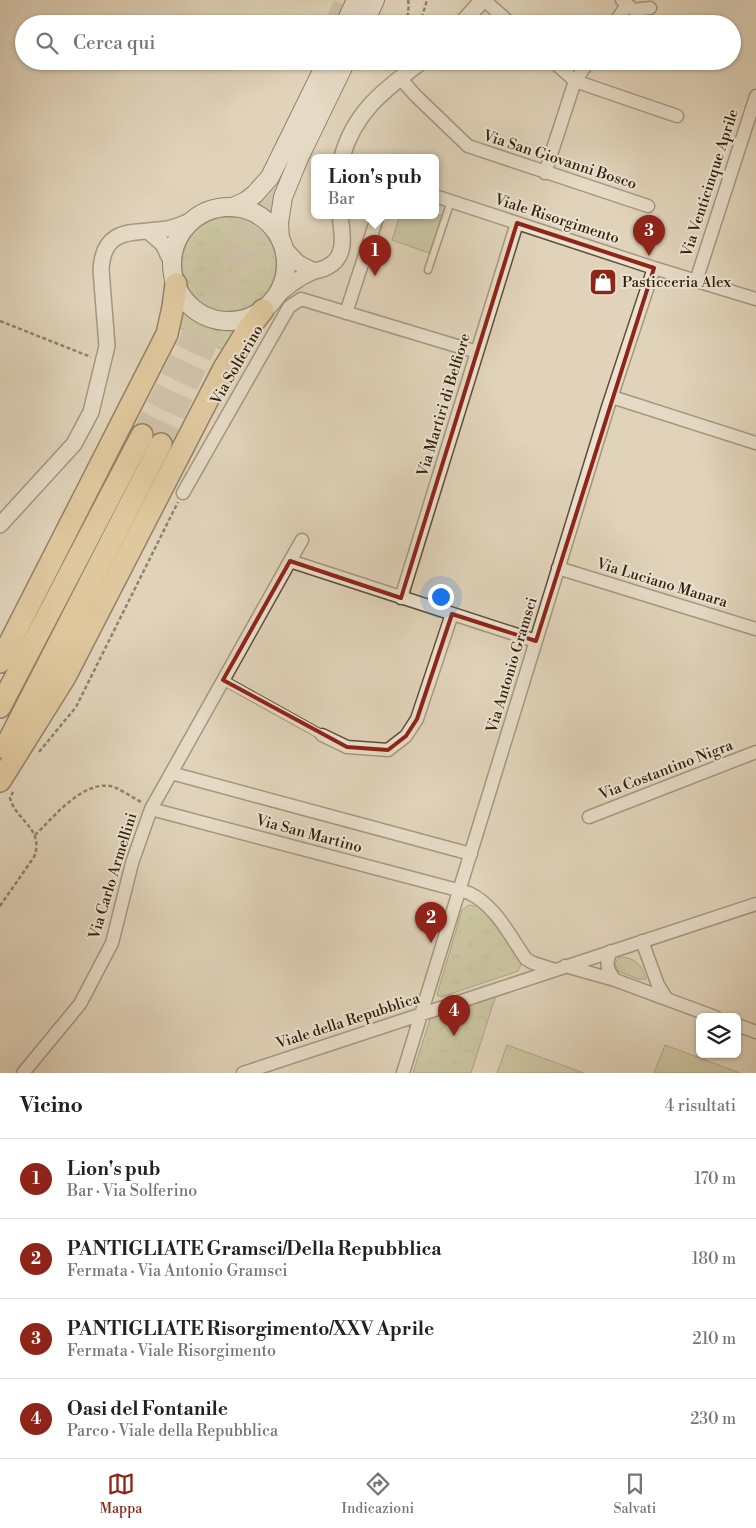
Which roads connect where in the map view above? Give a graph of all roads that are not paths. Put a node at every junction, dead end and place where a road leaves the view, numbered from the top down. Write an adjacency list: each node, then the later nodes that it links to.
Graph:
1 (356, 0): 6 (main road)
2 (375, 0): 7 (main road)
3 (484, 0): 8 (street); 9 (street)
4 (625, 2): 5 (street); 10 (street)
5 (650, 8)
6 (349, 15)
7 (368, 15)
8 (470, 15)
9 (501, 15)
10 (618, 15)
11 (323, 70): 25 (main road)
12 (342, 70): 31 (main road)
13 (410, 70): 16 (street)
14 (563, 70): 17 (street)
15 (583, 70): 17 (street)
16 (400, 78): 20 (street); 21 (street, Via San Giovanni Bosco)
17 (575, 81): 19 (street); 21 (street)
18 (756, 96): 36 (street, Via Venticinque Aprile)
19 (677, 116)
20 (344, 154)
21 (546, 172): 24 (street, Via San Giovanni Bosco)
22 (439, 197): 23 (street, Viale Risorgimento)
23 (451, 201): 29 (street, Viale Risorgimento); 34 (lane)
24 (648, 206)
25 (233, 207): 26 (main road); 31 (main road)
26 (196, 218): 30 (street); 32 (main road)
27 (340, 219): 35 (street)
28 (377, 219): 40 (street)
29 (517, 223): 33 (street, Viale Risorgimento); 41 (street, Via Martiri di Belfiore)
30 (148, 231): 32 (street); 45 (street)
31 (282, 243): 35 (street); 39 (main road)
32 (172, 263): 37 (main road)
33 (654, 268): 36 (street, Viale Risorgimento); 42 (street, Via Antonio Gramsci)
34 (428, 270)
35 (314, 271): 39 (street)
36 (696, 281): 38 (street, Viale Risorgimento)
37 (176, 284): 39 (main road); 53 (highway)
38 (756, 299)
39 (268, 304): 60 (highway)
40 (346, 313): 41 (street, Via Solferino); 44 (street, Via Solferino)
41 (477, 352): 49 (street, Via Martiri di Belfiore)
42 (612, 397): 43 (street); 48 (street, Via Antonio Gramsci)
43 (756, 443)
44 (183, 492)
45 (0, 526)
46 (302, 540): 47 (street, Via Carlo Armellini)
47 (290, 561): 49 (street); 54 (street, Via Carlo Armellini)
48 (558, 568): 51 (street, Via Luciano Manara); 52 (street, Via Antonio Gramsci)
49 (401, 598): 50 (street)
50 (452, 614): 52 (street); 56 (street)
51 (756, 629)
52 (536, 641): 63 (street, Via Antonio Gramsci)
53 (0, 662)
54 (223, 680): 56 (street); 59 (street, Via Carlo Armellini)
55 (0, 707): 58 (highway)
56 (322, 735)
57 (756, 752): 62 (street, Via Costantino Nigra)
58 (0, 757)
59 (171, 773): 61 (street, Via Carlo Armellini); 63 (street, Via San Martino)
60 (7, 786)
61 (151, 808): 64 (street, Via San Martino); 77 (street, Via Carlo Armellini)
62 (589, 818)
63 (471, 854): 64 (street, Via Antonio Gramsci)
64 (459, 890): 68 (street); 74 (street, Via Antonio Gramsci)
65 (756, 904): 66 (street, Viale della Repubblica)
66 (642, 941): 67 (street, Viale della Repubblica); 72 (street)
67 (611, 951): 69 (street, Viale della Repubblica); 70 (street)
68 (526, 959): 69 (street); 71 (street)
69 (560, 968): 70 (street); 71 (street, Viale della Repubblica)
70 (615, 980): 72 (street)
71 (521, 981): 74 (street, Viale della Repubblica)
72 (666, 998): 73 (street)
73 (705, 1013)
74 (422, 1014): 78 (street, Viale della Repubblica); 79 (street, Via Antonio Gramsci)
75 (741, 1026): 76 (street)
76 (756, 1032)
77 (23, 1073)
78 (243, 1073)
79 (403, 1073)

